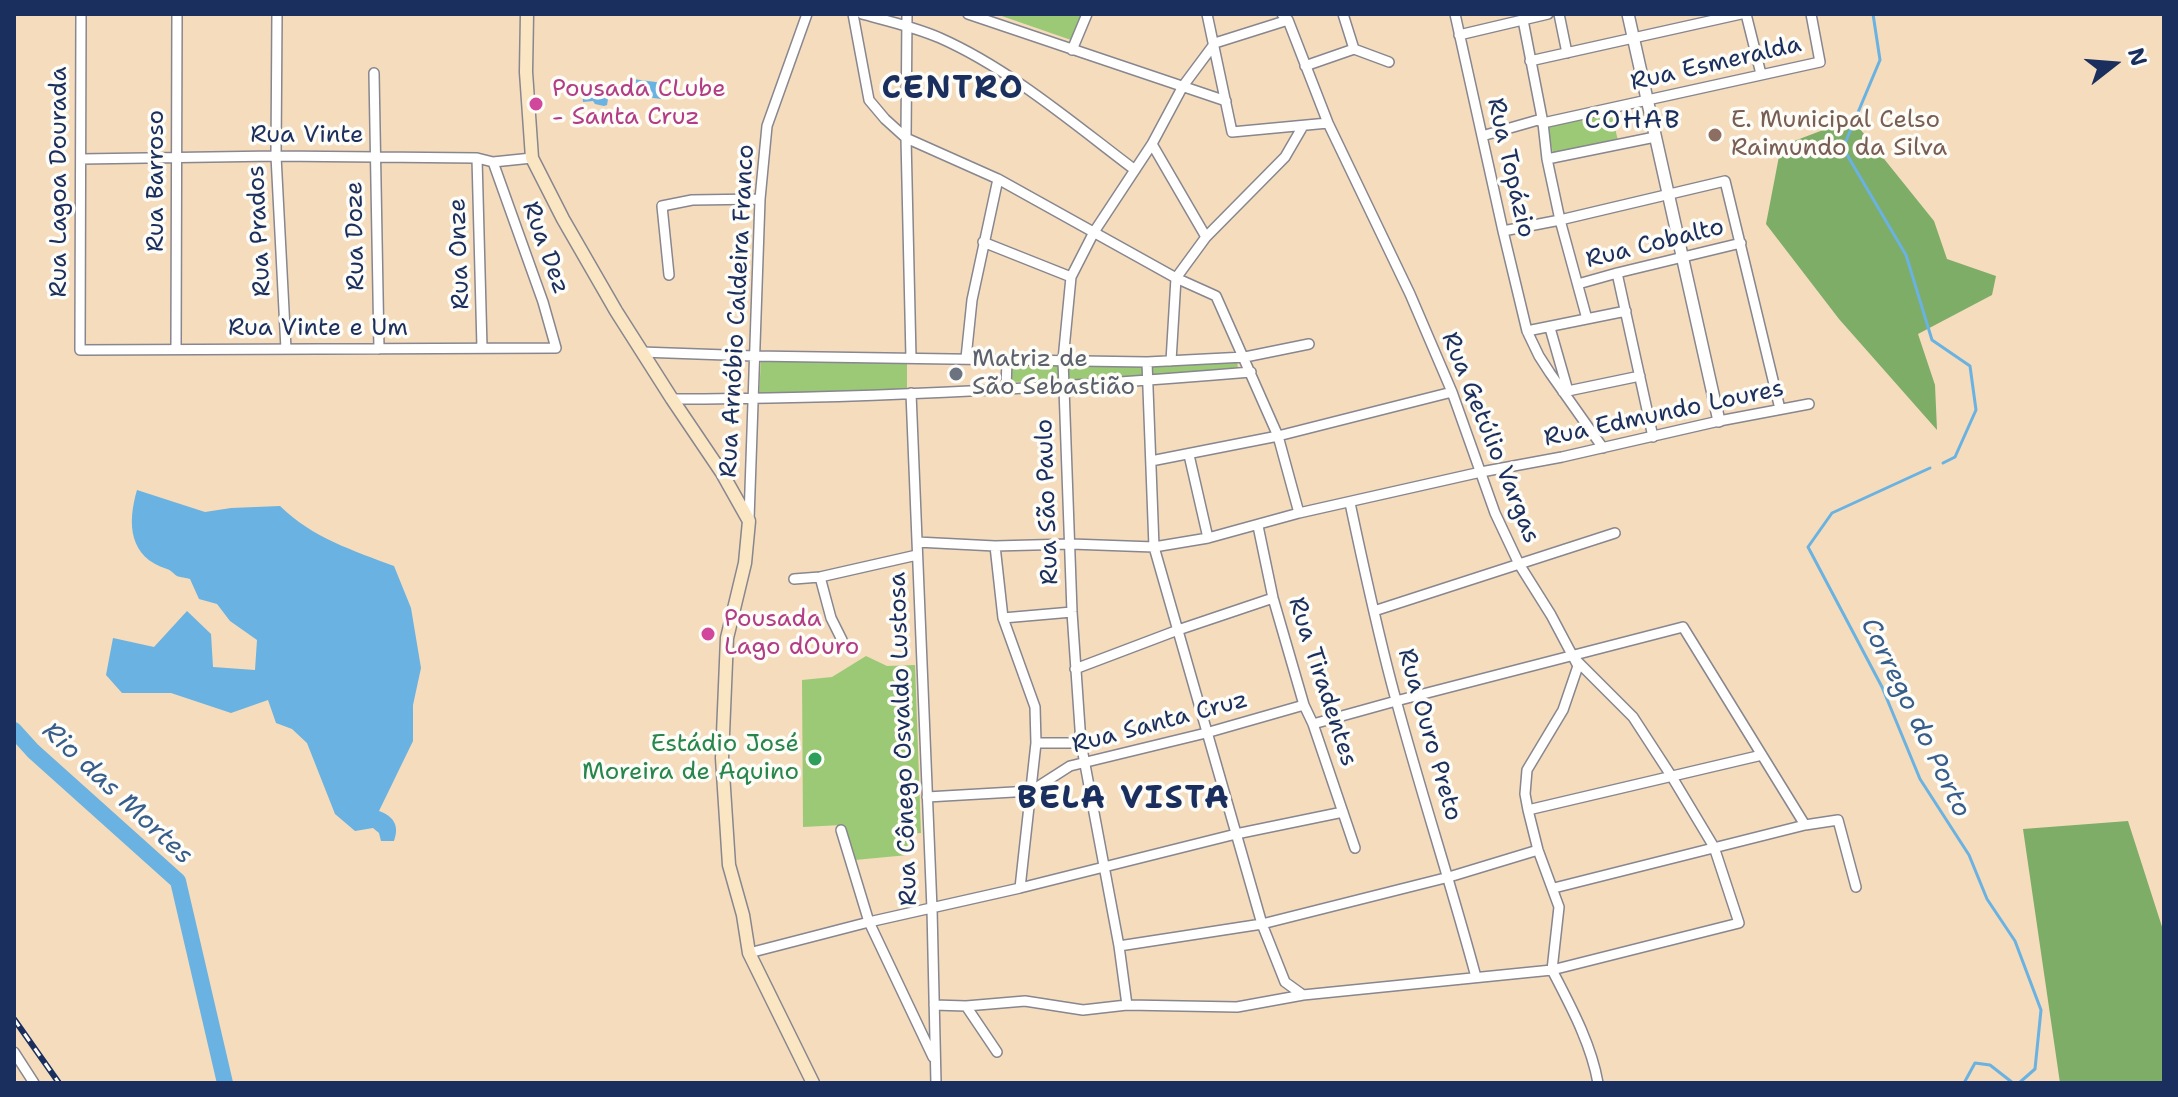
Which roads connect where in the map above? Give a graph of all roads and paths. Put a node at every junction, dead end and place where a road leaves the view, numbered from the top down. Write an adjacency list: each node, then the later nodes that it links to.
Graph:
1 (81, 14): 49 (street, Rua Lagoa Dourada)
2 (177, 14): 46 (street, Rua Barroso)
3 (277, 14): 45 (street, Rua Prados)
4 (527, 14): 48 (main road)
5 (807, 14): 55 (street, Rua Arnóbio Caldeira Franco)
6 (853, 14): 42 (street)
7 (862, 14): 22 (street)
8 (907, 14): 22 (street)
9 (968, 14): 27 (street)
10 (1087, 14): 27 (street)
11 (1207, 14): 25 (street)
12 (1343, 14): 26 (street)
13 (1455, 14): 23 (street, Rua Topázio)
14 (1548, 14): 21 (street)
15 (1559, 14): 28 (street)
16 (1628, 14): 24 (street)
17 (1744, 14): 20 (street); 33 (street)
18 (1811, 14): 33 (street, Rua Esmeralda)
19 (1285, 17): 25 (street); 31 (street, Rua Getúlio Vargas)
20 (1696, 19): 24 (street)
21 (1523, 20): 23 (street); 29 (street)
22 (906, 27): 42 (street); 52 (street)
23 (1459, 35): 40 (street, Rua Topázio)
24 (1633, 37): 28 (street); 36 (street)
25 (1215, 43): 34 (street, Rua São Paulo); 35 (street)
26 (1354, 49): 30 (street); 31 (street)
27 (1072, 50): 34 (street)
28 (1567, 53): 29 (street)
29 (1530, 61): 38 (street)
30 (1389, 62)
31 (1305, 66): 37 (street, Rua Getúlio Vargas)
32 (374, 73): 44 (street, Rua Doze)
33 (1761, 74): 36 (street, Rua Esmeralda)
34 (1183, 86): 35 (street); 43 (street, Rua São Paulo)
35 (1226, 101): 39 (street)
36 (1647, 101): 38 (street, Rua Esmeralda); 41 (street)
37 (1328, 123): 39 (street); 93 (street, Rua Getúlio Vargas)
38 (1543, 123): 40 (street, Rua Esmeralda); 50 (street)
39 (1303, 126): 59 (street)
40 (1482, 136): 57 (street, Rua Topázio)
41 (1655, 137): 50 (street); 54 (street)
42 (906, 138): 53 (street); 82 (street)
43 (1152, 144): 52 (street, Rua São Paulo); 59 (street)
44 (374, 155): 45 (street, Rua Vinte); 47 (street, Rua Vinte); 77 (street, Rua Doze)
45 (276, 156): 46 (street, Rua Vinte); 76 (street, Rua Prados)
46 (178, 157): 49 (street, Rua Vinte); 73 (street, Rua Barroso)
47 (477, 158): 51 (street, Rua Vinte); 74 (street, Rua Onze)
48 (532, 158): 51 (street, Rua Vinte); 79 (main road)
49 (81, 159): 78 (street, Rua Lagoa Dourada)
50 (1547, 159): 56 (street)
51 (493, 162): 75 (street, Rua Dez)
52 (1135, 170): 58 (street, Rua São Paulo)
53 (998, 179): 58 (street); 60 (street)
54 (1667, 194): 56 (street); 61 (street); 62 (street)
55 (760, 199): 64 (street); 80 (street, Rua Arnóbio Caldeira Franco)
56 (1560, 220): 57 (street); 67 (street)
57 (1503, 231): 71 (street, Rua Topázio)
58 (1094, 232): 65 (street, Rua São Paulo); 66 (street)
59 (1206, 237): 66 (street)
60 (983, 242): 65 (street); 83 (street)
61 (1741, 243): 62 (street, Rua Cobalto); 99 (street)
62 (1682, 257): 63 (street, Rua Cobalto); 100 (street)
63 (1617, 273): 67 (street, Rua Cobalto); 68 (street)
64 (669, 275)
65 (1071, 277): 85 (street, Rua São Paulo)
66 (1176, 278): 81 (street); 86 (street)
67 (1578, 284): 69 (street)
68 (1626, 311): 69 (street); 89 (street)
69 (1587, 319): 70 (street)
70 (1550, 328): 71 (street); 94 (street)
71 (1527, 331): 94 (street, Rua Topázio)
72 (1309, 344): 81 (street)
73 (176, 348): 76 (street, Rua Vinte e Um); 78 (street, Rua Vinte e Um)
74 (482, 348): 75 (street, Rua Vinte e Um); 77 (street, Rua Vinte e Um)
75 (556, 348)
76 (286, 349): 77 (street, Rua Vinte e Um)
77 (379, 349)
78 (80, 350)
79 (641, 352): 80 (street); 97 (main road)
80 (754, 356): 82 (street); 96 (street, Rua Arnóbio Caldeira Franco)
81 (1245, 357): 86 (street); 88 (street)
82 (911, 358): 83 (street)
83 (966, 358): 84 (street)
84 (1007, 360): 85 (street); 92 (street)
85 (1063, 360): 87 (street); 91 (street, Rua São Paulo)
86 (1171, 361): 87 (street)
87 (1147, 362): 90 (street)
88 (1251, 372): 90 (street); 101 (street)
89 (1640, 376): 94 (street); 102 (street)
90 (1148, 380): 91 (street); 105 (street)
91 (1064, 384): 92 (street); 114 (street, Rua São Paulo)
92 (1006, 388): 95 (street)
93 (1452, 392): 101 (street); 106 (street, Rua Getúlio Vargas)
94 (1566, 392): 103 (street, Rua Topázio)
95 (911, 393): 96 (street); 113 (street, Rua Cônego Osvaldo Lustosa)
96 (754, 398): 97 (street); 109 (street, Rua Arnóbio Caldeira Franco)
97 (672, 399): 109 (main road)
98 (1809, 404): 99 (street, Rua Edmundo Loures)
99 (1780, 409): 100 (street, Rua Edmundo Loures)
100 (1719, 421): 102 (street, Rua Edmundo Loures)
101 (1278, 436): 104 (street); 108 (street)
102 (1653, 437): 103 (street, Rua Edmundo Loures)
103 (1603, 448): 106 (street, Rua Edmundo Loures)
104 (1189, 455): 105 (street); 112 (street)
105 (1151, 461): 116 (street)
106 (1481, 472): 107 (street, Rua Edmundo Loures); 118 (street, Rua Getúlio Vargas)
107 (1350, 503): 108 (street, Rua Edmundo Loures); 122 (street, Rua Ouro Preto)
108 (1299, 513): 110 (street, Rua Edmundo Loures)
109 (749, 521): 157 (main road)
110 (1258, 526): 112 (street, Rua Edmundo Loures); 121 (street, Rua Tiradentes)
111 (1615, 533): 118 (street)
112 (1208, 538): 116 (street, Rua Edmundo Loures)
113 (917, 542): 115 (street, Rua Edmundo Loures); 117 (street, Rua Cônego Osvaldo Lustosa)
114 (1071, 544): 115 (street, Rua Edmundo Loures); 116 (street, Rua Edmundo Loures); 123 (street, Rua São Paulo)
115 (995, 546): 124 (street)
116 (1154, 547): 125 (street)
117 (917, 555): 119 (street); 139 (street, Rua Cônego Osvaldo Lustosa)
118 (1519, 564): 122 (street); 127 (street, Rua Getúlio Vargas)
119 (820, 577): 120 (street); 126 (street)
120 (794, 579)
121 (1273, 598): 125 (street); 130 (street, Rua Tiradentes)
122 (1374, 611): 129 (street, Rua Ouro Preto)
123 (1072, 612): 124 (street); 128 (street, Rua São Paulo)
124 (1003, 618): 133 (street)
125 (1178, 630): 128 (street); 132 (street)
126 (842, 640)
127 (1572, 656): 129 (street); 135 (street); 137 (street); 140 (street)
128 (1075, 669): 134 (street, Rua São Paulo)
129 (1396, 701): 131 (street); 149 (street, Rua Ouro Preto)
130 (1304, 705): 131 (street, Rua Tiradentes); 132 (street, Rua Santa Cruz)
131 (1313, 724): 141 (street, Rua Tiradentes)
132 (1206, 733): 136 (street, Rua Santa Cruz); 144 (street)
133 (1036, 743): 134 (street); 138 (street)
134 (1081, 743): 136 (street, Rua São Paulo)
135 (1762, 755): 137 (street); 142 (street)
136 (1083, 762): 138 (street, Rua Santa Cruz); 148 (street, Rua São Paulo)
137 (1672, 777): 140 (street); 145 (street)
138 (1031, 791): 139 (street); 151 (street)
139 (927, 797): 153 (street, Rua Cônego Osvaldo Lustosa)
140 (1528, 810): 147 (street)
141 (1343, 812): 144 (street); 146 (street, Rua Tiradentes)
142 (1805, 825): 145 (street); 150 (street)
143 (841, 830): 154 (street)
144 (1236, 834): 148 (street); 155 (street)
145 (1714, 847): 152 (street); 158 (street)
146 (1355, 848)
147 (1538, 850): 149 (street); 152 (street)
148 (1103, 866): 151 (street); 156 (street, Rua São Paulo)
149 (1449, 877): 155 (street); 159 (street, Rua Ouro Preto)
150 (1856, 887)
151 (1020, 888): 153 (street)
152 (1554, 888): 158 (street)
153 (932, 909): 154 (street); 161 (street, Rua Cônego Osvaldo Lustosa)
154 (869, 922): 157 (street); 167 (street)
155 (1262, 924): 156 (street); 160 (street)
156 (1119, 946): 162 (street, Rua São Paulo)
157 (753, 952): 166 (main road)
158 (1552, 970): 159 (street); 172 (street)
159 (1476, 977): 160 (street)
160 (1303, 995): 162 (street)
161 (934, 1005): 163 (street); 167 (street, Rua Cônego Osvaldo Lustosa)
162 (1127, 1005): 163 (street)
163 (966, 1006): 165 (street)
164 (14, 1052): 168 (street)
165 (997, 1052)
166 (803, 1054): 169 (main road); 170 (main road)
167 (935, 1061): 171 (street, Rua Cônego Osvaldo Lustosa)
168 (34, 1083)
169 (813, 1083)
170 (820, 1083)
171 (936, 1083)
172 (1598, 1083)

